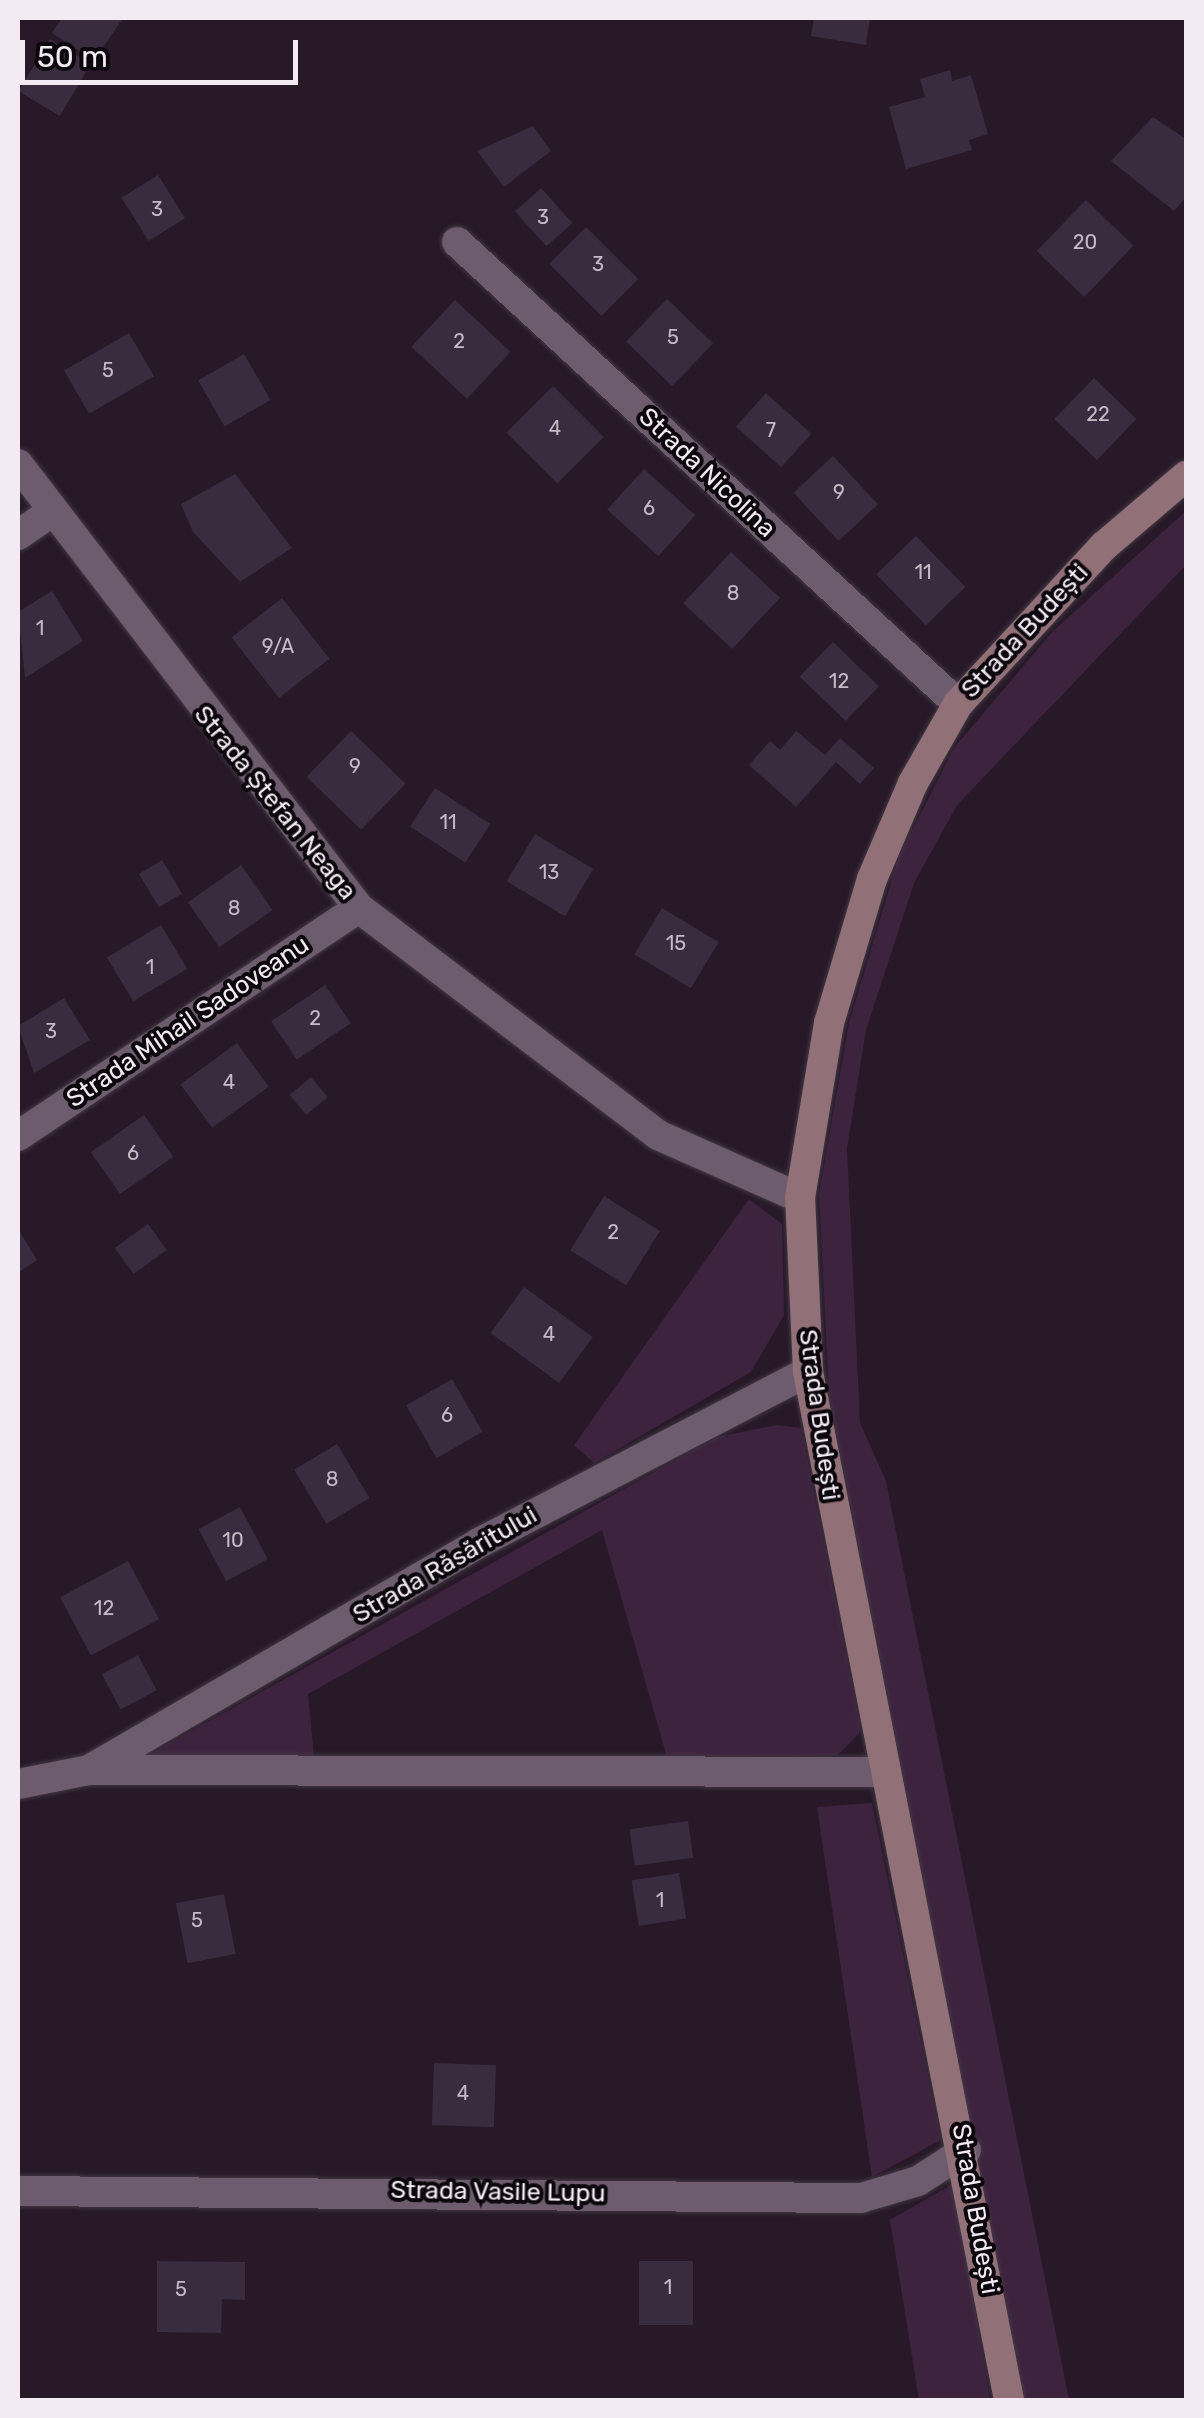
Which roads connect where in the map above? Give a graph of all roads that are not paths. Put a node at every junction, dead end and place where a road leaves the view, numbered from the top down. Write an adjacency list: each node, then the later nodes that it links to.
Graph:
1 (457, 242): 6 (street, Strada Nicolina)
2 (18, 464): 4 (street, Strada Ștefan Neaga)
3 (1186, 476): 6 (street, Strada Budești)
4 (52, 511): 5 (street); 7 (street, Strada Ștefan Neaga)
5 (18, 535)
6 (958, 704): 9 (street, Strada Budești)
7 (359, 908): 8 (street, Strada Mihail Sadoveanu); 9 (street, Strada Ștefan Neaga)
8 (18, 1136)
9 (800, 1198): 10 (street, Strada Budești)
10 (808, 1372): 11 (street, Strada Răsăritului); 12 (street, Strada Budești)
11 (90, 1770): 12 (street, Strada Răsăritului); 13 (street, Strada Răsăritului)
12 (880, 1772): 14 (street, Strada Budești)
13 (18, 1784)
14 (966, 2150): 15 (street, Strada Vasile Lupu); 16 (street, Strada Budești)
15 (18, 2191)
16 (1008, 2400)

